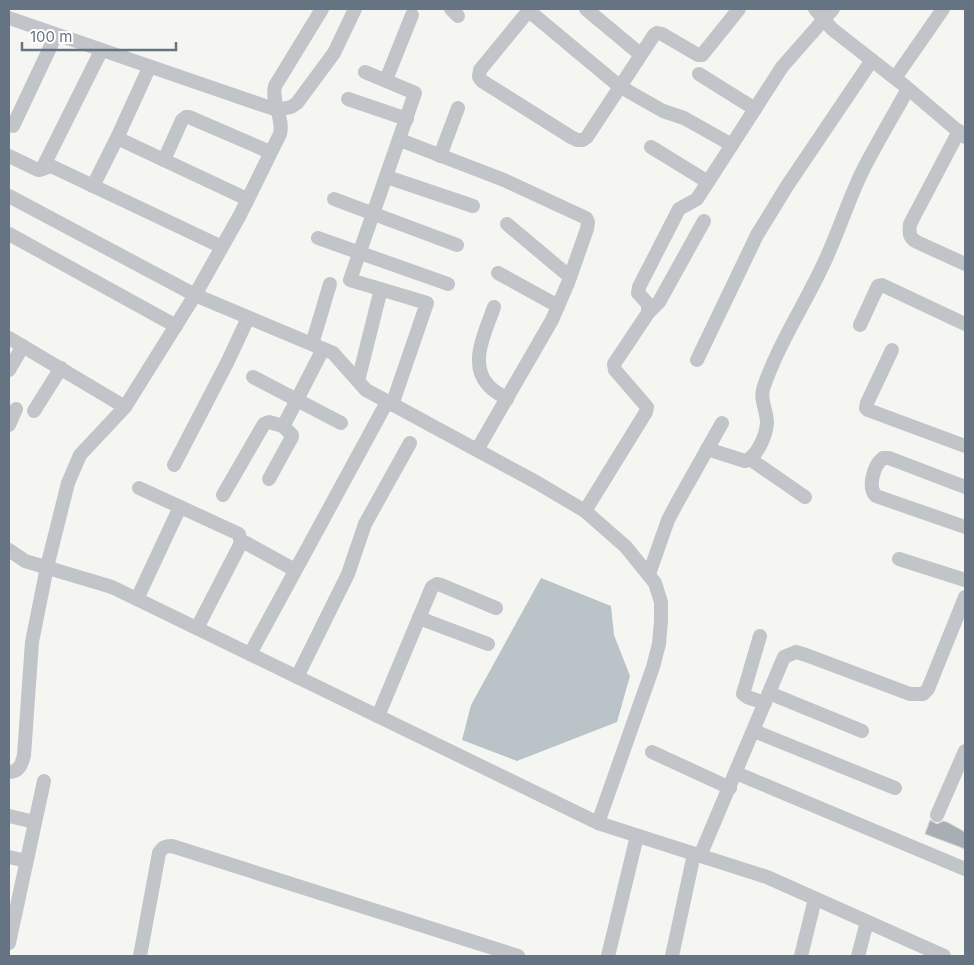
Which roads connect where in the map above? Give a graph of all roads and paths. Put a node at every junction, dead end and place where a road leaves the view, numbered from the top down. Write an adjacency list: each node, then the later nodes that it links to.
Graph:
1 (322, 9): 24 (street)
2 (355, 9): 24 (street)
3 (740, 9): 12 (street)
4 (942, 9): 17 (street)
5 (530, 10): 19 (street); 19 (street)
6 (594, 11): 12 (street)
7 (824, 12): 13 (street); 23 (street)
8 (412, 15): 18 (street)
9 (9, 20): 10 (street)
10 (56, 35): 11 (street); 26 (street)
11 (101, 51): 14 (street); 36 (street)
12 (640, 54): 19 (street)
13 (872, 60): 17 (street); 70 (street)
14 (149, 68): 24 (street); 28 (street)
15 (366, 72): 18 (street)
16 (699, 74): 23 (street)
17 (895, 78): 20 (street)
18 (386, 80): 25 (street)
19 (619, 86): 30 (street)
20 (908, 88): 27 (street); 89 (street)
21 (348, 98): 25 (street)
22 (458, 108): 34 (street)
23 (755, 109): 30 (street)
24 (277, 110): 32 (street)
25 (407, 119): 29 (street)
26 (12, 126)
27 (962, 134): 52 (street)
28 (117, 138): 35 (street); 39 (street)
29 (400, 140): 34 (street); 37 (street)
30 (732, 145): 38 (street)
31 (651, 147): 38 (street)
32 (270, 152): 35 (street); 41 (street)
33 (9, 156): 36 (street)
34 (440, 156): 54 (street)
35 (164, 160): 41 (street)
36 (42, 169): 39 (street)
37 (387, 177): 43 (street); 44 (street)
38 (708, 182): 61 (street)
39 (93, 186): 50 (street)
40 (9, 196): 58 (street)
41 (248, 199): 50 (street)
42 (334, 199): 44 (street)
43 (472, 206)
44 (373, 214): 49 (street); 51 (street)
45 (704, 222): 61 (street)
46 (506, 224): 54 (street)
47 (9, 234): 65 (street)
48 (318, 238): 51 (street)
49 (457, 245)
50 (222, 247): 58 (street)
51 (360, 252): 56 (street); 57 (street)
52 (965, 264)
53 (498, 273): 59 (street)
54 (570, 277): 59 (street)
55 (330, 284): 68 (street)
56 (448, 284)
57 (381, 289): 74 (street); 77 (street)
58 (195, 295): 62 (street); 65 (street)
59 (558, 306): 75 (street)
60 (494, 307): 75 (street)
61 (648, 312): 97 (street)
62 (248, 318): 68 (street); 90 (street)
63 (965, 324): 64 (street)
64 (860, 325)
65 (176, 326): 78 (street)
66 (9, 338): 67 (street)
67 (23, 346): 71 (street); 72 (street)
68 (318, 346): 74 (street); 76 (street)
69 (892, 350): 86 (street)
70 (697, 360)
71 (60, 368): 78 (street); 80 (street)
72 (9, 370)
73 (253, 377): 76 (street)
74 (358, 381): 77 (street)
75 (507, 399): 88 (street)
76 (297, 400): 81 (street); 84 (street)
77 (390, 404): 88 (street); 103 (street)
78 (125, 406): 102 (street)
79 (16, 409): 83 (street)
80 (34, 411)
81 (341, 423)
82 (722, 423): 87 (street)
83 (9, 425)
84 (283, 426): 91 (street); 94 (street)
85 (410, 443): 114 (street)
86 (965, 446)
87 (707, 449): 89 (street); 104 (street)
88 (477, 450): 97 (street)
89 (750, 459): 95 (street)
90 (174, 465)
91 (268, 479)
92 (965, 486): 98 (street)
93 (139, 488): 96 (street)
94 (223, 495)
95 (805, 497)
96 (180, 507): 99 (street); 107 (street)
97 (585, 511): 104 (street)
98 (965, 527)
99 (242, 542): 103 (street); 110 (street)
100 (9, 550): 102 (street)
101 (900, 560): 105 (street)
102 (46, 567): 107 (street); 121 (street)
103 (295, 570): 113 (street)
104 (649, 574): 129 (street)
105 (965, 580)
106 (965, 597): 115 (street)
107 (137, 599): 110 (street)
108 (496, 608): 109 (street)
109 (419, 618): 112 (street); 116 (street)
110 (197, 628): 113 (street)
111 (760, 636): 115 (street)
112 (488, 644)
113 (250, 654): 114 (street)
114 (297, 676): 116 (street)
115 (767, 698): 117 (street); 118 (street)
116 (378, 716): 129 (street)
117 (754, 731): 122 (street); 125 (street)
118 (862, 731)
119 (965, 751): 126 (street)
120 (652, 752): 124 (street)
121 (9, 772)
122 (736, 773): 124 (street); 134 (street)
123 (44, 781): 128 (street)
124 (730, 788): 131 (street)
125 (895, 788)
126 (937, 815)
127 (9, 816): 128 (street)
128 (35, 822): 133 (street)
129 (598, 823): 130 (street)
130 (637, 836): 131 (street); 141 (street)
131 (697, 855): 136 (street); 142 (street)
132 (9, 857): 133 (street)
133 (26, 861): 135 (street)
134 (965, 869)
135 (14, 898): 138 (street)
136 (815, 899): 137 (street); 143 (street)
137 (867, 922): 144 (street); 145 (street)
138 (9, 937)
139 (140, 956): 140 (street)
140 (518, 956)
141 (608, 956)
142 (672, 956)
143 (801, 956)
144 (858, 956)
145 (944, 956)

